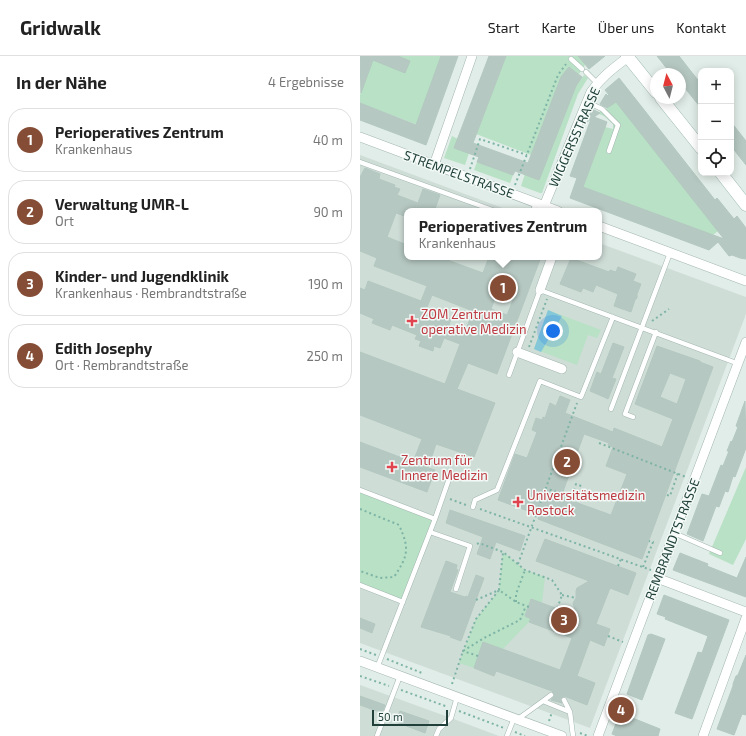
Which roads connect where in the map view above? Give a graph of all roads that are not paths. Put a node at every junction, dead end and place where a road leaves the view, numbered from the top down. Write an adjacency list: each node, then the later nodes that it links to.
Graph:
1 (472, 56): 12 (street)
2 (628, 57): 4 (street, WIGGERSSTRASSE); 5 (street)
3 (570, 59): 4 (lane)
4 (597, 83): 6 (street, WIGGERSSTRASSE)
5 (650, 84)
6 (587, 102): 10 (lane); 15 (street, WIGGERSSTRASSE)
7 (666, 104): 9 (street)
8 (360, 137): 12 (street, STREMPELSTRASSE)
9 (698, 144)
10 (609, 151)
11 (360, 162): 16 (lane)
12 (434, 165): 15 (street, STREMPELSTRASSE)
13 (723, 176): 14 (street)
14 (746, 205)
15 (538, 207)
16 (487, 208)
17 (602, 227): 18 (street)
18 (670, 252): 20 (street); 23 (lane)
19 (551, 260): 21 (street)
20 (744, 280)
21 (544, 292): 22 (lane); 26 (lane)
22 (613, 317): 23 (lane); 34 (lane)
23 (643, 328): 24 (lane); 30 (lane)
24 (656, 332): 27 (lane); 31 (lane)
25 (746, 342): 27 (street, REMBRANDTSTRASSE)
26 (522, 354): 28 (street); 29 (lane)
27 (739, 364): 37 (street, REMBRANDTSTRASSE)
28 (562, 369)
29 (509, 375)
30 (611, 409)
31 (633, 417)
32 (449, 479): 35 (lane)
33 (360, 490): 35 (lane)
34 (472, 507)
35 (435, 519): 36 (lane)
36 (430, 532): 41 (lane); 42 (lane)
37 (674, 533): 38 (lane); 39 (street, REMBRANDTSTRASSE)
38 (720, 553)
39 (658, 575): 43 (street); 59 (street, REMBRANDTSTRASSE)
40 (360, 585): 42 (lane)
41 (456, 589)
42 (403, 602): 46 (lane)
43 (746, 612)
44 (746, 618): 60 (street)
45 (360, 662): 46 (street)
46 (377, 668): 47 (street)
47 (400, 676): 49 (street); 54 (lane)
48 (551, 695): 51 (lane)
49 (457, 697): 53 (street); 55 (lane)
50 (564, 700): 52 (lane)
51 (543, 701): 52 (lane); 53 (lane)
52 (570, 712): 58 (lane)
53 (516, 719): 56 (lane); 57 (street)
54 (377, 736)
55 (436, 736)
56 (508, 736)
57 (562, 736)
58 (572, 736)
59 (598, 736)
60 (703, 736)

